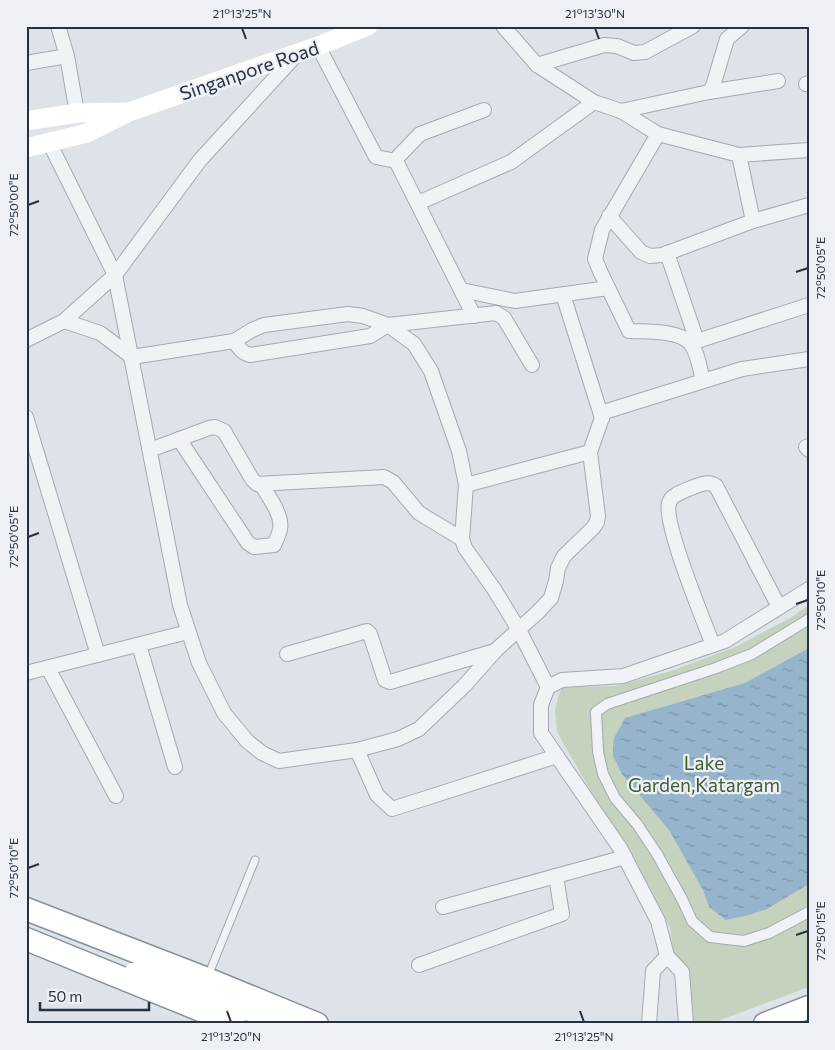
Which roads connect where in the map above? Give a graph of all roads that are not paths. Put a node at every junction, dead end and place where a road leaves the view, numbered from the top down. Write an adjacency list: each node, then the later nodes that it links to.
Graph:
1 (58, 26): 9 (street)
2 (368, 26): 6 (main road, Singanpore Road)
3 (503, 26): 11 (street)
4 (694, 26): 11 (street)
5 (742, 26): 13 (street)
6 (339, 32): 7 (main road, Singanpore Road)
7 (318, 46): 8 (main road, Singanpore Road); 25 (street)
8 (298, 53): 17 (main road, Singanpore Road); 31 (street)
9 (67, 56): 10 (street); 16 (street)
10 (26, 63)
11 (537, 65): 14 (street)
12 (778, 81): 13 (street)
13 (709, 92): 18 (street)
14 (594, 102): 18 (street); 26 (street)
15 (484, 110): 25 (street)
16 (77, 112): 17 (main road, Singanpore Road); 19 (main road, Singanpore Road)
17 (129, 112): 21 (main road, Singanpore Road)
18 (621, 112): 20 (street)
19 (26, 120)
20 (658, 134): 24 (street); 28 (street)
21 (49, 142): 22 (main road, Singanpore Road); 31 (street)
22 (26, 148)
23 (809, 150): 24 (street)
24 (739, 155): 29 (street)
25 (395, 160): 26 (street)
26 (418, 203): 33 (street)
27 (809, 205): 29 (street)
28 (610, 216): 30 (street); 32 (street)
29 (753, 221): 30 (street)
30 (668, 253): 41 (street)
31 (115, 275): 37 (street); 42 (street)
32 (608, 288): 33 (street); 41 (street)
33 (461, 290): 36 (street)
34 (565, 301): 47 (street)
35 (809, 305): 41 (street)
36 (474, 316): 38 (street); 44 (street)
37 (64, 322): 39 (street); 42 (street)
38 (388, 325): 40 (street); 40 (street); 54 (street)
39 (26, 340)
40 (234, 341): 42 (street)
41 (694, 342): 45 (street)
42 (132, 357): 50 (street)
43 (809, 360): 45 (street)
44 (532, 365)
45 (703, 381): 47 (street)
46 (26, 417): 65 (street)
47 (602, 418): 52 (street)
48 (179, 439): 50 (street); 53 (street); 53 (street)
49 (809, 446): 51 (street)
50 (150, 450): 60 (street)
51 (809, 450)
52 (590, 452): 54 (street); 59 (street)
53 (261, 484): 55 (street)
54 (466, 485): 55 (street)
55 (462, 539): 59 (street)
56 (809, 589): 57 (street)
57 (779, 608): 62 (street); 62 (street)
58 (809, 619): 78 (street)
59 (519, 630): 63 (street); 68 (street)
60 (188, 632): 61 (street); 69 (street)
61 (139, 645): 65 (street); 71 (street)
62 (713, 646): 68 (street)
63 (496, 650): 64 (street); 69 (street)
64 (287, 654)
65 (98, 655): 66 (street)
66 (48, 668): 67 (street); 72 (street)
67 (26, 673)
68 (548, 687): 70 (street)
69 (357, 750): 70 (street)
70 (557, 756): 73 (street)
71 (175, 767)
72 (116, 796)
73 (625, 857): 75 (street); 82 (street)
74 (255, 860): 84 (lane)
75 (556, 876): 76 (street); 83 (street)
76 (443, 907)
77 (26, 910): 84 (highway)
78 (809, 912)
79 (26, 918): 85 (main road)
80 (26, 929): 85 (main road)
81 (26, 939): 87 (highway)
82 (667, 956): 90 (street); 91 (street)
83 (419, 965)
84 (207, 978): 89 (highway)
85 (167, 979): 88 (main road)
86 (809, 1007): 92 (highway)
87 (235, 1024)
88 (282, 1024)
89 (317, 1024)
90 (649, 1024)
91 (686, 1024)
92 (765, 1024)

